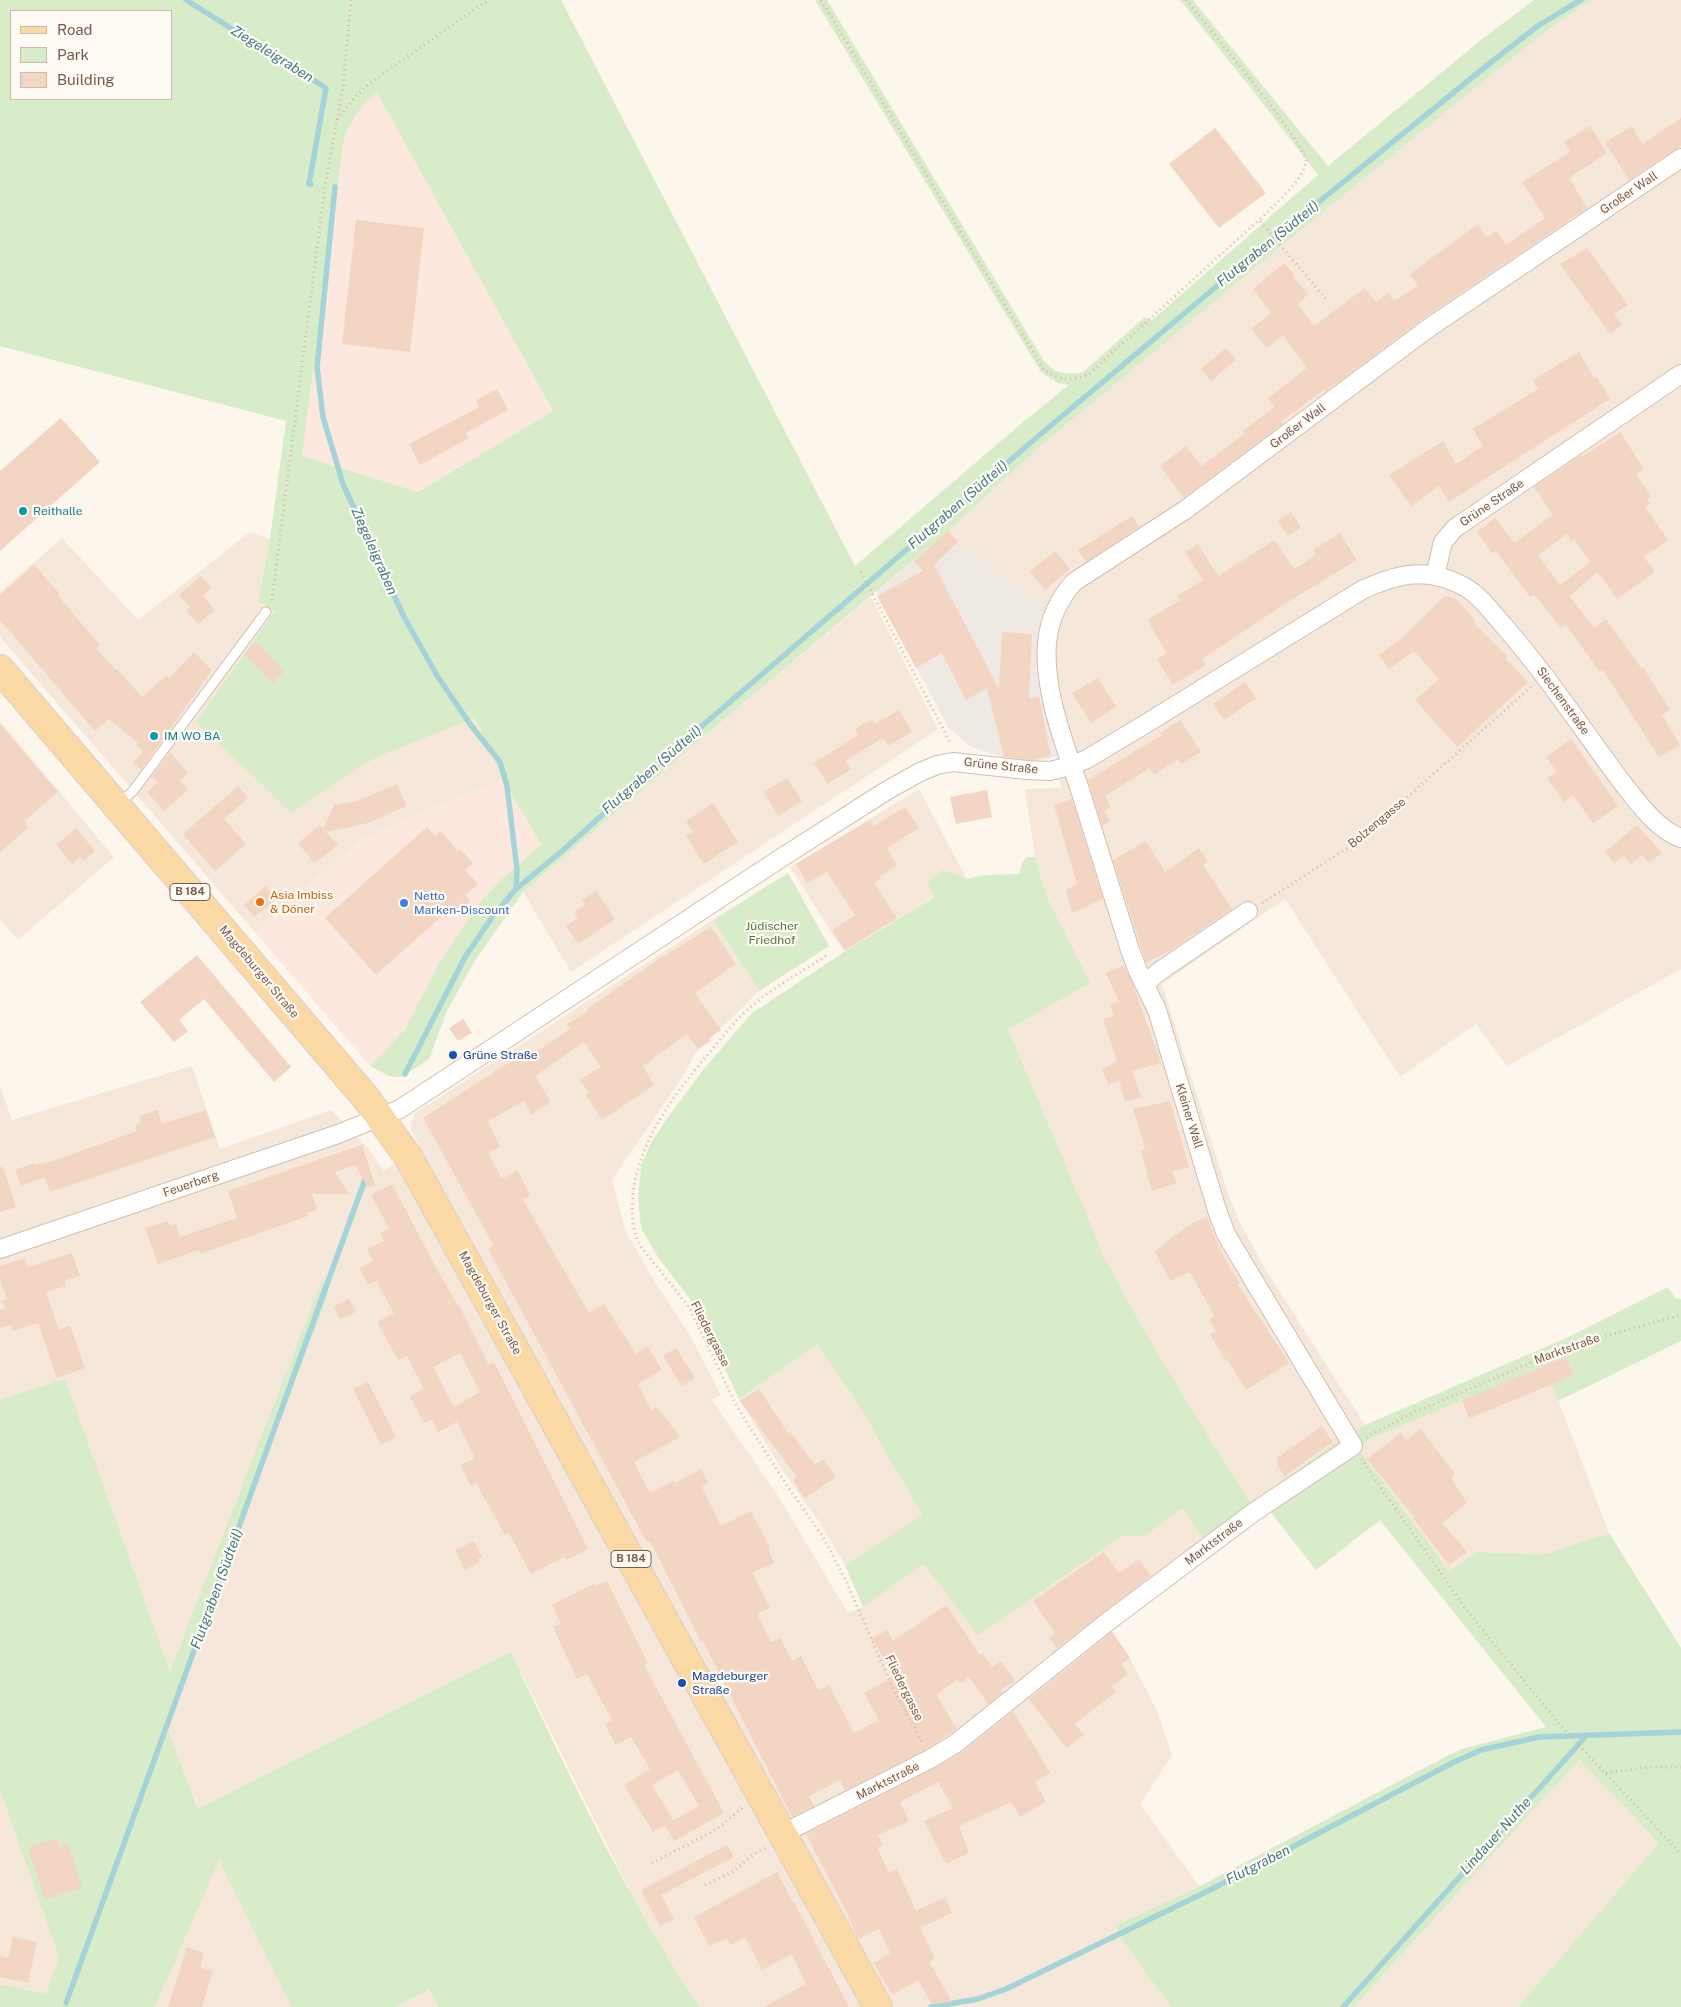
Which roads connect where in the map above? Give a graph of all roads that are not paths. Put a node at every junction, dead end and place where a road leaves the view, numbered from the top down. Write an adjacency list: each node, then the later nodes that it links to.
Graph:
1 (1681, 158): 6 (street, Großer Wall)
2 (1681, 374): 3 (street, Grüne Straße)
3 (1435, 576): 6 (street, Grüne Straße); 8 (street, Siechenstraße)
4 (266, 612): 7 (lane)
5 (0, 669): 7 (main road, Magdeburger Straße / B 184)
6 (1070, 766): 10 (street, Kleiner Wall); 11 (street, Grüne Straße)
7 (117, 806): 11 (main road, Magdeburger Straße / B 184)
8 (1681, 838)
9 (1248, 911): 10 (street)
10 (1145, 984): 13 (street, Kleiner Wall)
11 (380, 1116): 12 (street, Feuerberg); 14 (main road, Magdeburger Straße / B 184)
12 (0, 1249)
13 (1354, 1446): 14 (street, Marktstraße)
14 (783, 1836): 15 (main road, Magdeburger Straße / B 184)
15 (877, 2006)

